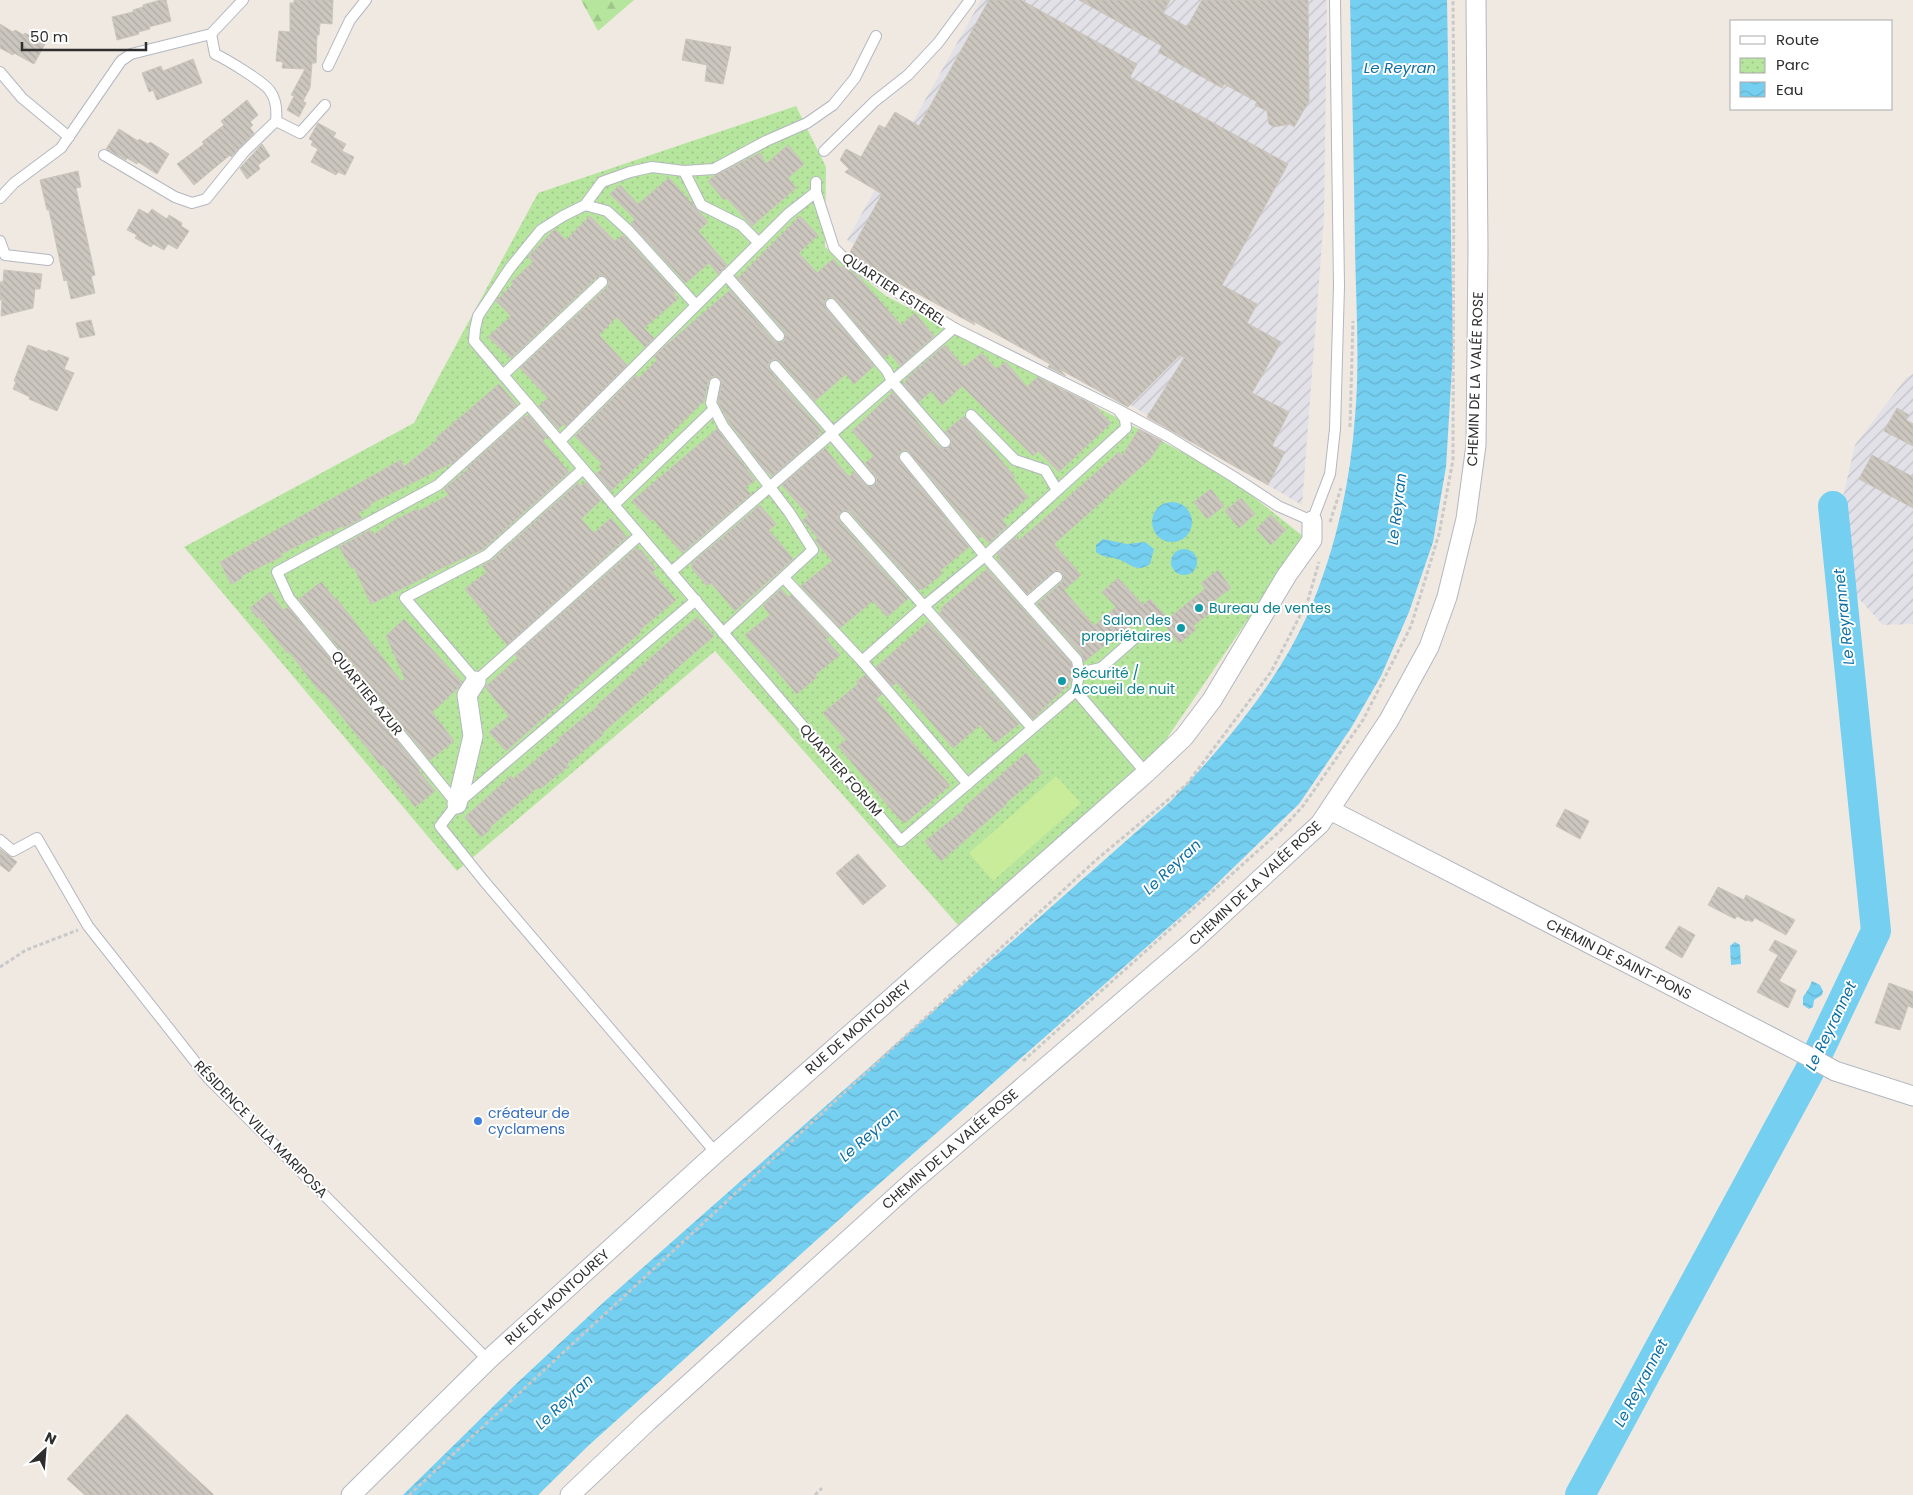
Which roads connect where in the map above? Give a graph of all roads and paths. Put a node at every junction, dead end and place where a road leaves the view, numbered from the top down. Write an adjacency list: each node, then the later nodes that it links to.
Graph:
1 (243, 0): 7 (lane)
2 (366, 0): 9 (lane)
3 (970, 0): 14 (lane)
4 (1336, 0): 49 (lane)
5 (1452, 0): 73 (path)
6 (1476, 0): 69 (street, CHEMIN DE LA VALÉE ROSE)
7 (211, 34): 12 (lane); 13 (lane)
8 (876, 36): 16 (lane)
9 (328, 66)
10 (0, 72): 13 (lane)
11 (325, 105): 12 (lane)
12 (276, 121): 15 (lane)
13 (69, 137): 17 (lane)
14 (824, 151)
15 (104, 155)
16 (684, 171): 18 (lane); 20 (lane)
17 (0, 198)
18 (585, 205): 25 (lane); 30 (lane)
19 (0, 241): 21 (lane)
20 (759, 243): 22 (lane, QUARTIER ESTEREL); 27 (lane, QUARTIER ESTEREL)
21 (48, 260)
22 (726, 275): 25 (lane, QUARTIER ESTEREL); 28 (lane)
23 (602, 282): 30 (lane)
24 (831, 304): 31 (lane)
25 (696, 305): 39 (lane, QUARTIER ESTEREL)
26 (1353, 318): 37 (path)
27 (954, 328): 31 (lane, QUARTIER ESTEREL); 35 (lane, QUARTIER ESTEREL)
28 (779, 336)
29 (775, 366): 38 (lane)
30 (503, 375): 33 (lane)
31 (892, 381): 38 (lane, QUARTIER ESTEREL); 40 (lane)
32 (715, 383): 34 (lane)
33 (528, 404): 39 (lane); 68 (lane, QUARTIER AZUR)
34 (714, 409): 44 (lane); 47 (lane)
35 (1119, 410): 46 (lane); 49 (lane)
36 (971, 415): 46 (lane)
37 (1349, 432)
38 (832, 433): 43 (lane); 44 (lane, QUARTIER ESTEREL)
39 (560, 441): 42 (lane)
40 (944, 442)
41 (905, 457): 52 (lane)
42 (584, 469): 47 (lane); 63 (lane)
43 (870, 480)
44 (769, 487): 53 (lane, QUARTIER ESTEREL); 55 (lane)
45 (1341, 487): 49 (path)
46 (1057, 490): 52 (lane)
47 (614, 505): 50 (lane)
48 (845, 517): 58 (lane)
49 (1321, 523): 66 (street, RUE DE MONTOUREY)
50 (640, 535): 53 (lane); 63 (lane)
51 (1322, 553): 79 (path)
52 (985, 556): 57 (lane); 58 (lane)
53 (671, 572): 56 (lane)
54 (1056, 577): 57 (lane)
55 (784, 578): 59 (lane); 61 (lane)
56 (696, 600): 59 (lane); 68 (lane)
57 (1027, 603): 62 (lane)
58 (923, 606): 61 (lane); 65 (lane)
59 (723, 632): 67 (lane, QUARTIER FORUM)
60 (1135, 638): 62 (lane)
61 (862, 660): 67 (lane)
62 (1079, 673): 64 (lane)
63 (476, 681): 68 (street)
64 (1076, 691): 65 (lane, QUARTIER FORUM); 66 (lane)
65 (1032, 728): 67 (lane, QUARTIER FORUM)
66 (1146, 774): 75 (street, RUE DE MONTOUREY)
67 (968, 784)
68 (457, 804): 75 (lane)
69 (1330, 810): 74 (street, CHEMIN DE SAINT-PONS); 80 (street, CHEMIN DE LA VALÉE ROSE)
70 (0, 840): 71 (lane, RÉSIDENCE VILLA MARIPOSA)
71 (88, 926): 72 (path); 76 (lane, RÉSIDENCE VILLA MARIPOSA)
72 (0, 967)
73 (1022, 1062)
74 (1913, 1096)
75 (716, 1152): 76 (street, RUE DE MONTOUREY)
76 (488, 1360): 78 (street, RUE DE MONTOUREY)
77 (822, 1488): 81 (path)
78 (351, 1495)
79 (409, 1495)
80 (570, 1495)
81 (815, 1495)

